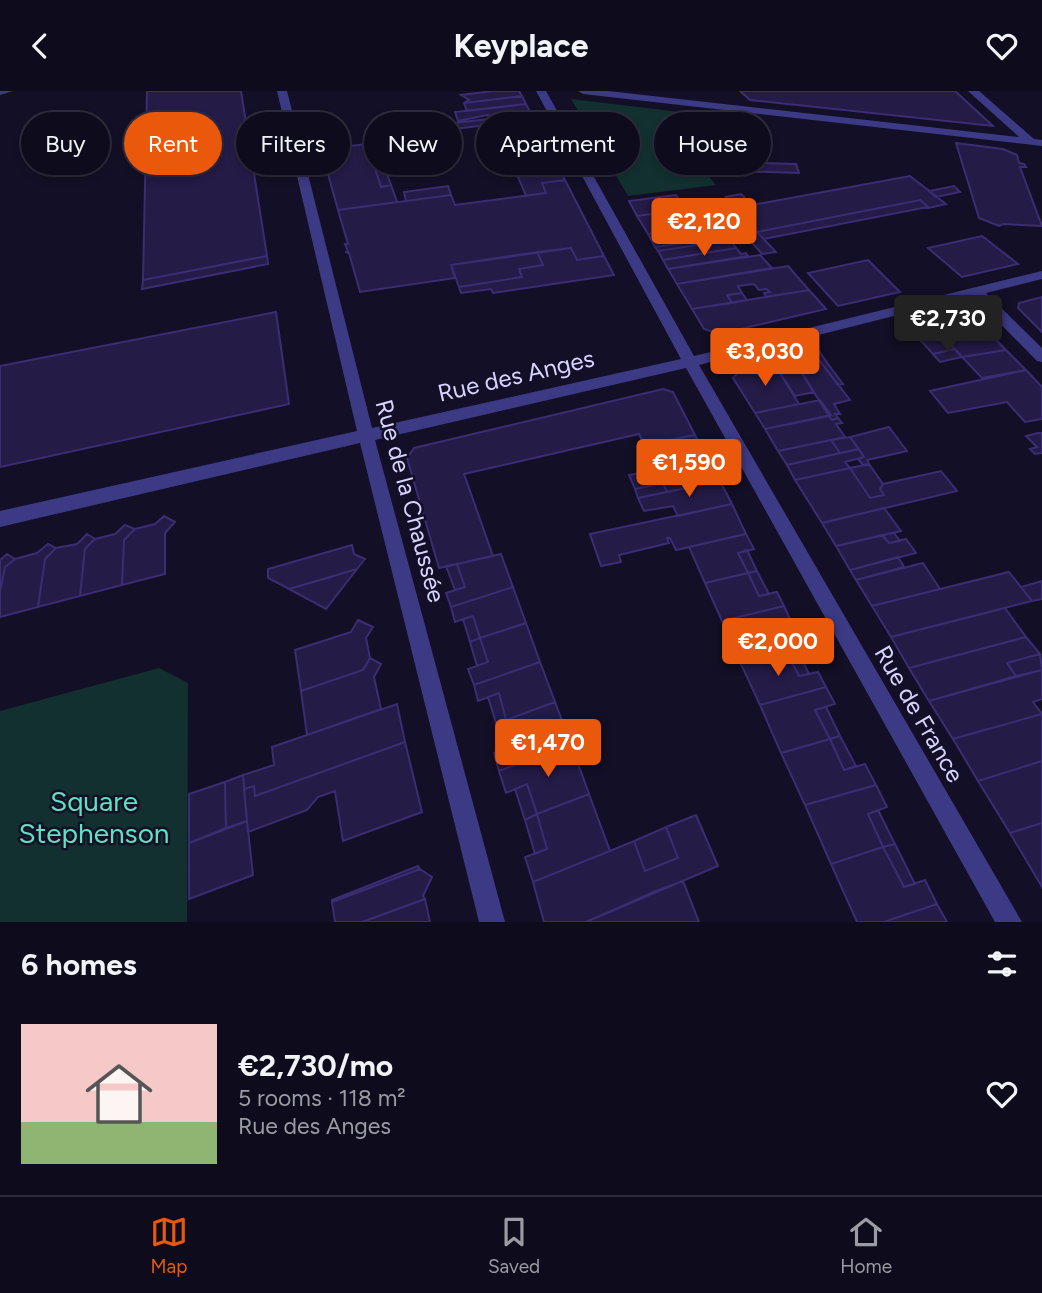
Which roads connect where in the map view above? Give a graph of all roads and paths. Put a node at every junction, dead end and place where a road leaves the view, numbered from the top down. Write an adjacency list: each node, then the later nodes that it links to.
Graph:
1 (8, 91): 6 (street)
2 (282, 91): 12 (street, Rue de la Chaussée)
3 (541, 91): 11 (street, Rue de France)
4 (583, 91): 7 (street)
5 (973, 91): 7 (street)
6 (0, 92)
7 (1036, 142)
8 (1042, 275): 9 (street, Rue des Anges)
9 (978, 293): 10 (street); 11 (street, Rue des Anges)
10 (1042, 357)
11 (690, 362): 12 (street, Rue des Anges); 15 (street, Rue de France)
12 (366, 435): 13 (street, Rue des Anges); 14 (street, Rue de la Chaussée)
13 (0, 519)
14 (492, 922)
15 (1009, 922)

